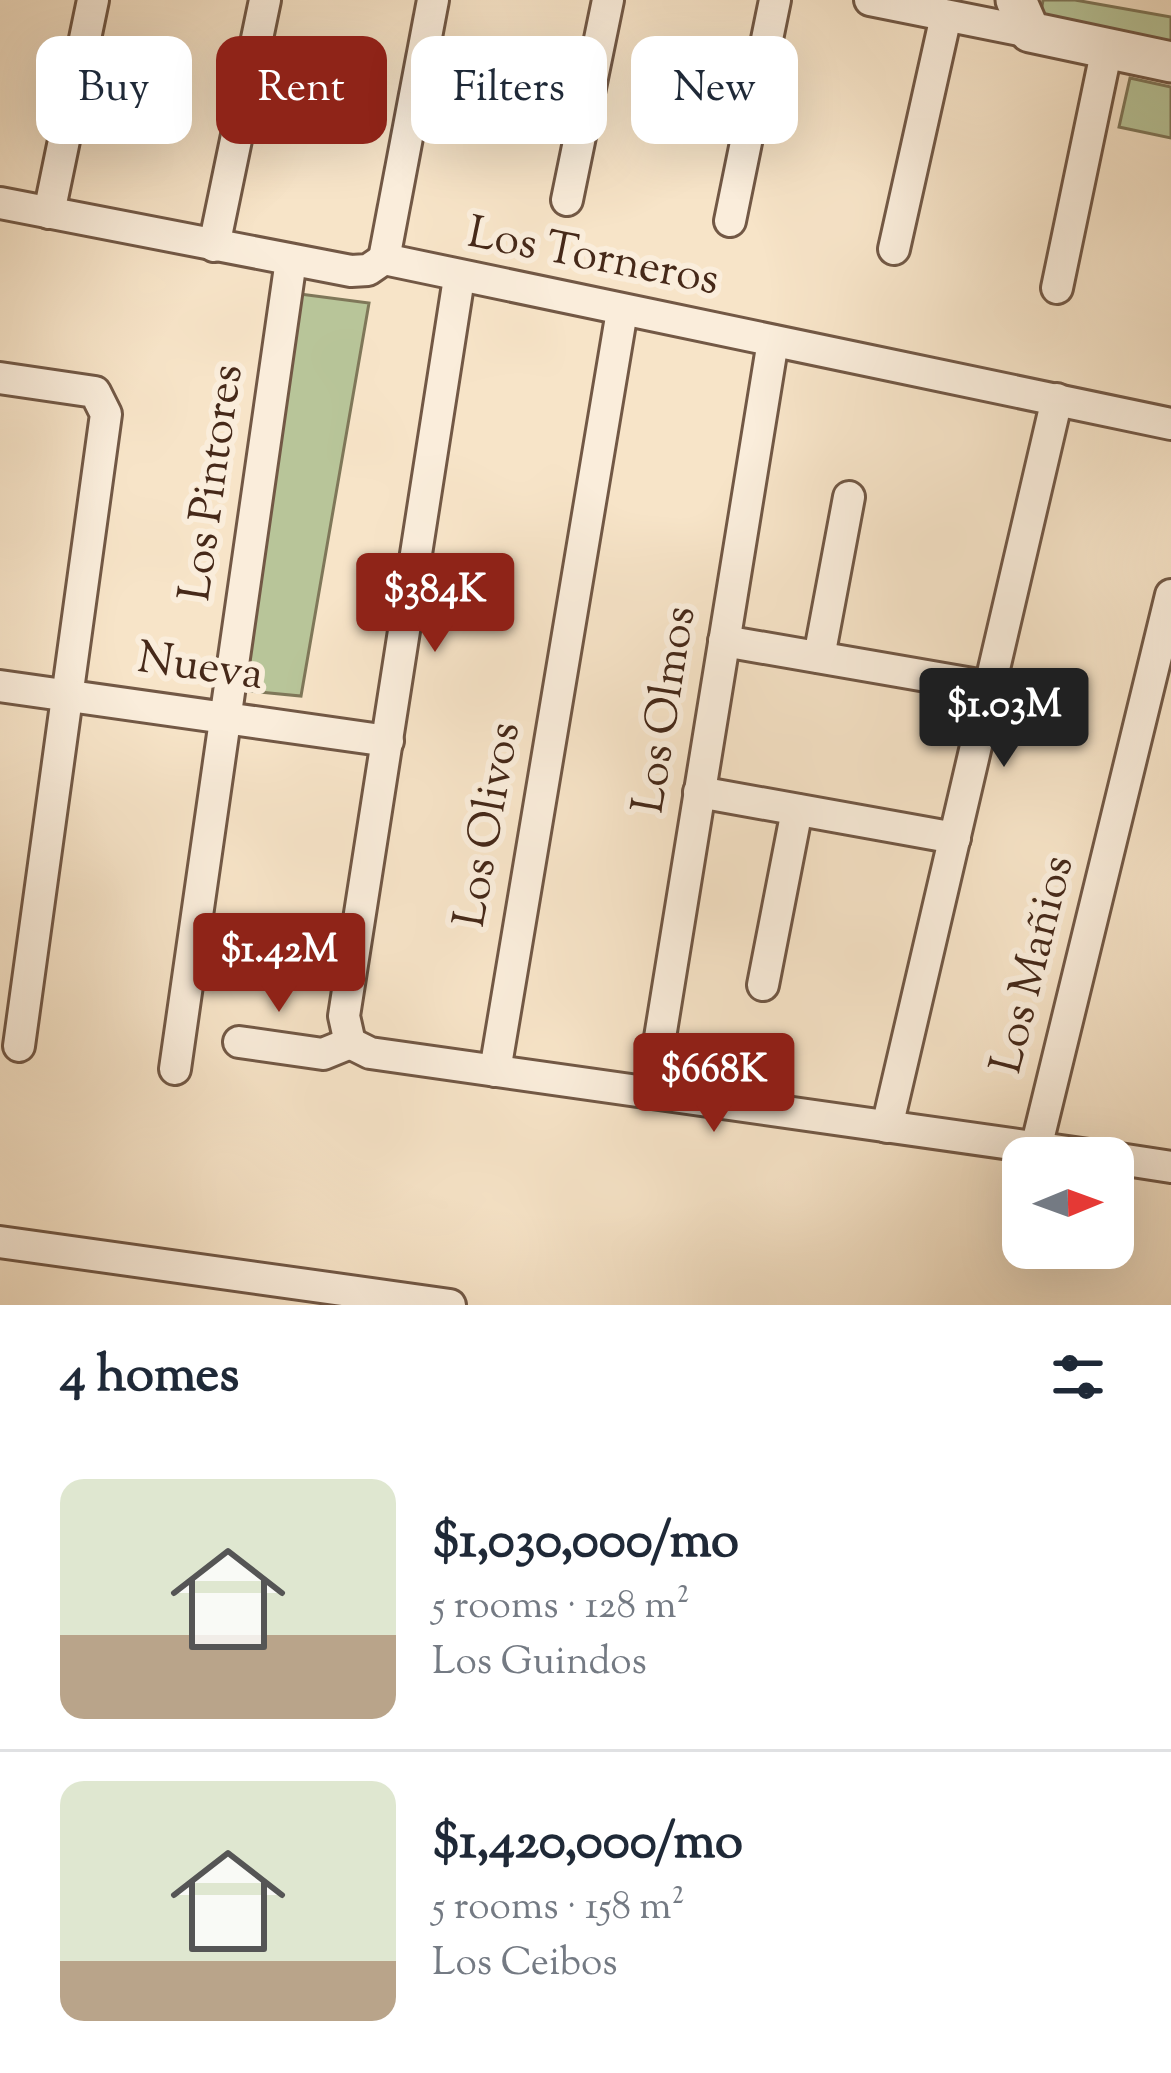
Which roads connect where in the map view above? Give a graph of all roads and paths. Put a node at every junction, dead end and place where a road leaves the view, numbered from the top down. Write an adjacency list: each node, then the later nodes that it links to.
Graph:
1 (93, 0): 13 (street)
2 (266, 0): 15 (street)
3 (433, 0): 17 (street)
4 (608, 0): 11 (street)
5 (775, 0): 14 (street)
6 (870, 0): 7 (street)
7 (946, 16): 8 (street); 16 (street)
8 (1023, 16): 9 (street)
9 (1107, 48): 10 (street); 20 (street)
10 (1171, 62)
11 (566, 200)
12 (0, 203): 13 (street, Los Torneros)
13 (49, 213): 15 (street, Los Torneros)
14 (730, 221)
15 (214, 246): 18 (street, Los Torneros)
16 (894, 250)
17 (384, 259): 18 (street, Los Torneros); 19 (street, Los Torneros)
18 (291, 260): 33 (street, Los Pintores)
19 (459, 278): 21 (street, Los Torneros); 34 (street)
20 (1057, 288)
21 (622, 311): 22 (street, Los Torneros); 43 (street, Los Olivos)
22 (772, 341): 24 (street, Los Torneros); 28 (street, Los Olmos)
23 (0, 378): 32 (street)
24 (1057, 399): 25 (street, Los Torneros); 31 (street)
25 (1171, 424)
26 (849, 497): 29 (street)
27 (1171, 595): 46 (street, Los Mañios)
28 (724, 641): 29 (street); 35 (street, Los Olmos)
29 (819, 657): 31 (street)
30 (0, 686): 32 (street, Nueva)
31 (990, 687): 37 (street)
32 (67, 696): 33 (street, Nueva); 41 (street)
33 (225, 718): 34 (street, Nueva); 42 (street, Los Pintores)
34 (388, 742): 40 (street)
35 (699, 792): 36 (street); 44 (street, Los Olmos)
36 (797, 810): 37 (street); 38 (street)
37 (955, 838): 45 (street)
38 (764, 985)
39 (239, 1042): 40 (street)
40 (350, 1043): 43 (street)
41 (20, 1046)
42 (175, 1069)
43 (495, 1071): 44 (street)
44 (651, 1093): 45 (street)
45 (887, 1126): 47 (street)
46 (1039, 1137)
47 (1002, 1143)
48 (1134, 1161): 49 (street)
49 (1171, 1167)
50 (0, 1242): 51 (street)
51 (450, 1305)

